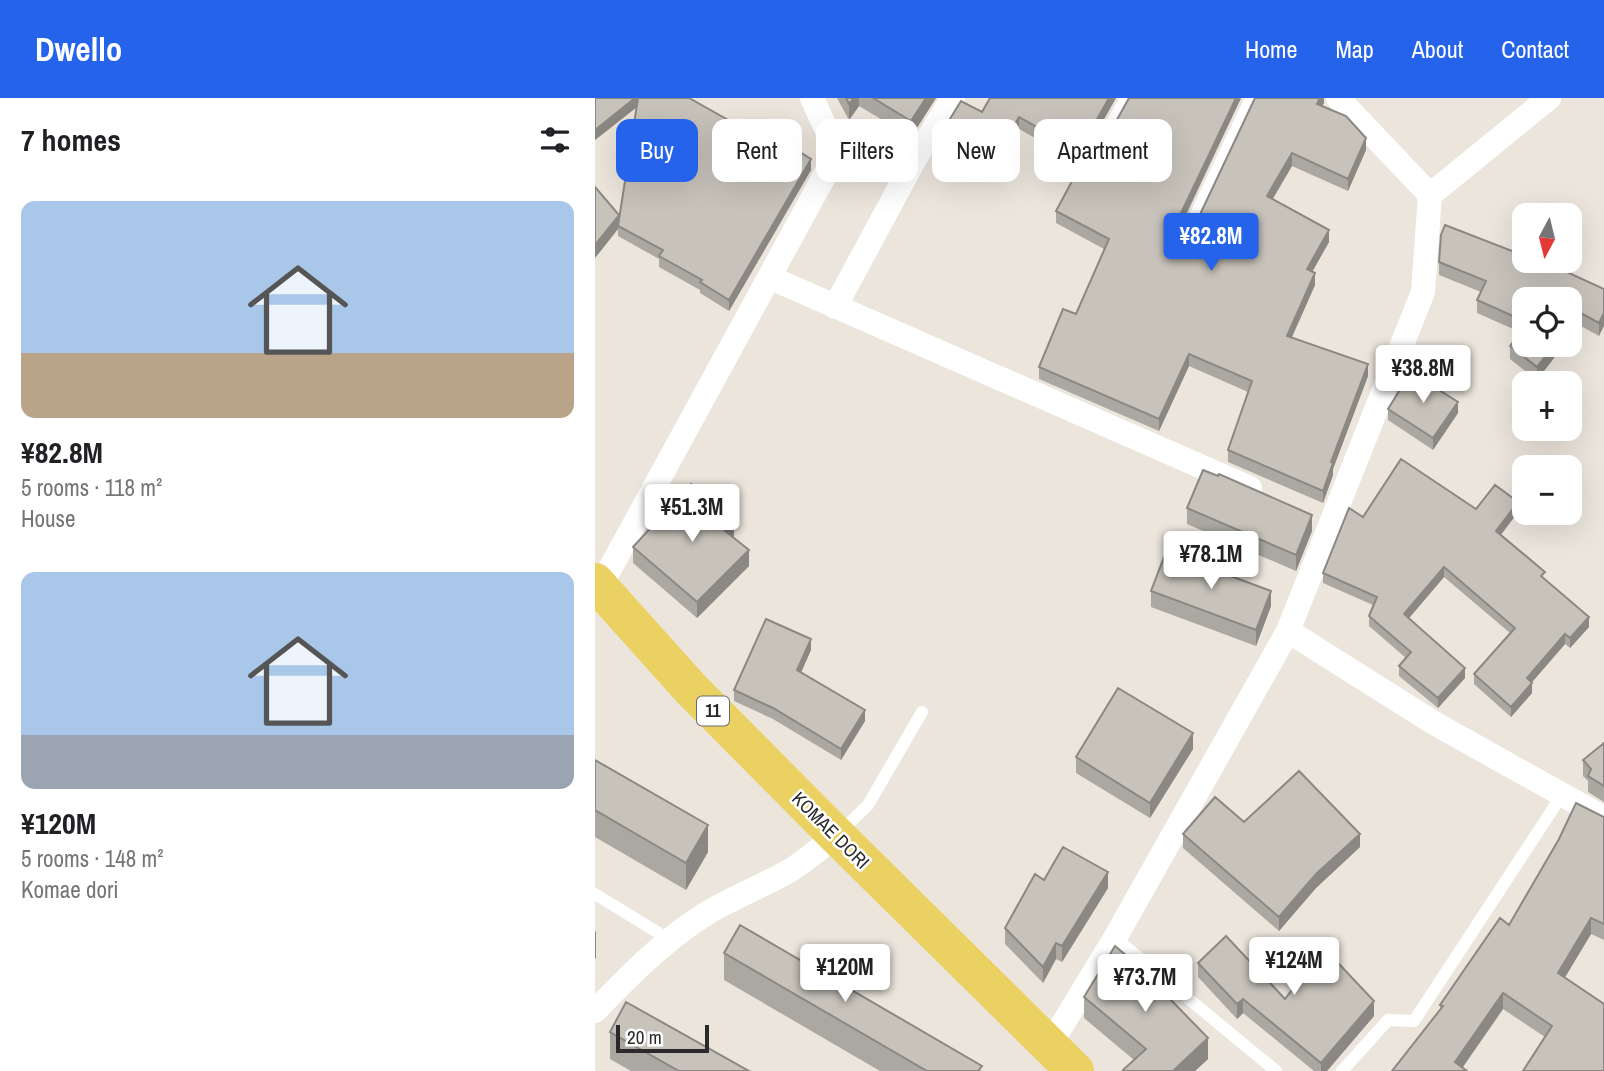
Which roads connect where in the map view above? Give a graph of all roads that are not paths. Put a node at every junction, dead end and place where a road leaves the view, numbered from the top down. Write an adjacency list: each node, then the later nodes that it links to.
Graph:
1 (812, 98): 7 (street)
2 (953, 98): 9 (street)
3 (1126, 98): 8 (lane)
4 (1251, 98): 13 (lane)
5 (1338, 98): 12 (street)
6 (1549, 98): 12 (street)
7 (822, 119)
8 (1114, 119)
9 (918, 154)
10 (822, 182): 14 (street)
11 (902, 182): 15 (street)
12 (1430, 195): 18 (street)
13 (1179, 250)
14 (771, 278): 15 (street); 19 (street)
15 (835, 307): 16 (street)
16 (1267, 496)
17 (1305, 512): 18 (street)
18 (1331, 523): 20 (street)
19 (597, 584): 24 (main road, KOMAE DORI / 11)
20 (1288, 631): 22 (street); 26 (street)
21 (922, 712): 24 (lane)
22 (1562, 794): 23 (street); 31 (lane)
23 (1604, 818)
24 (836, 835): 27 (street); 29 (main road, KOMAE DORI / 11)
25 (595, 894): 27 (lane)
26 (1115, 938): 29 (street); 30 (lane)
27 (670, 940): 28 (street)
28 (595, 1011)
29 (1063, 1058)
30 (1276, 1071)
31 (1342, 1071)

